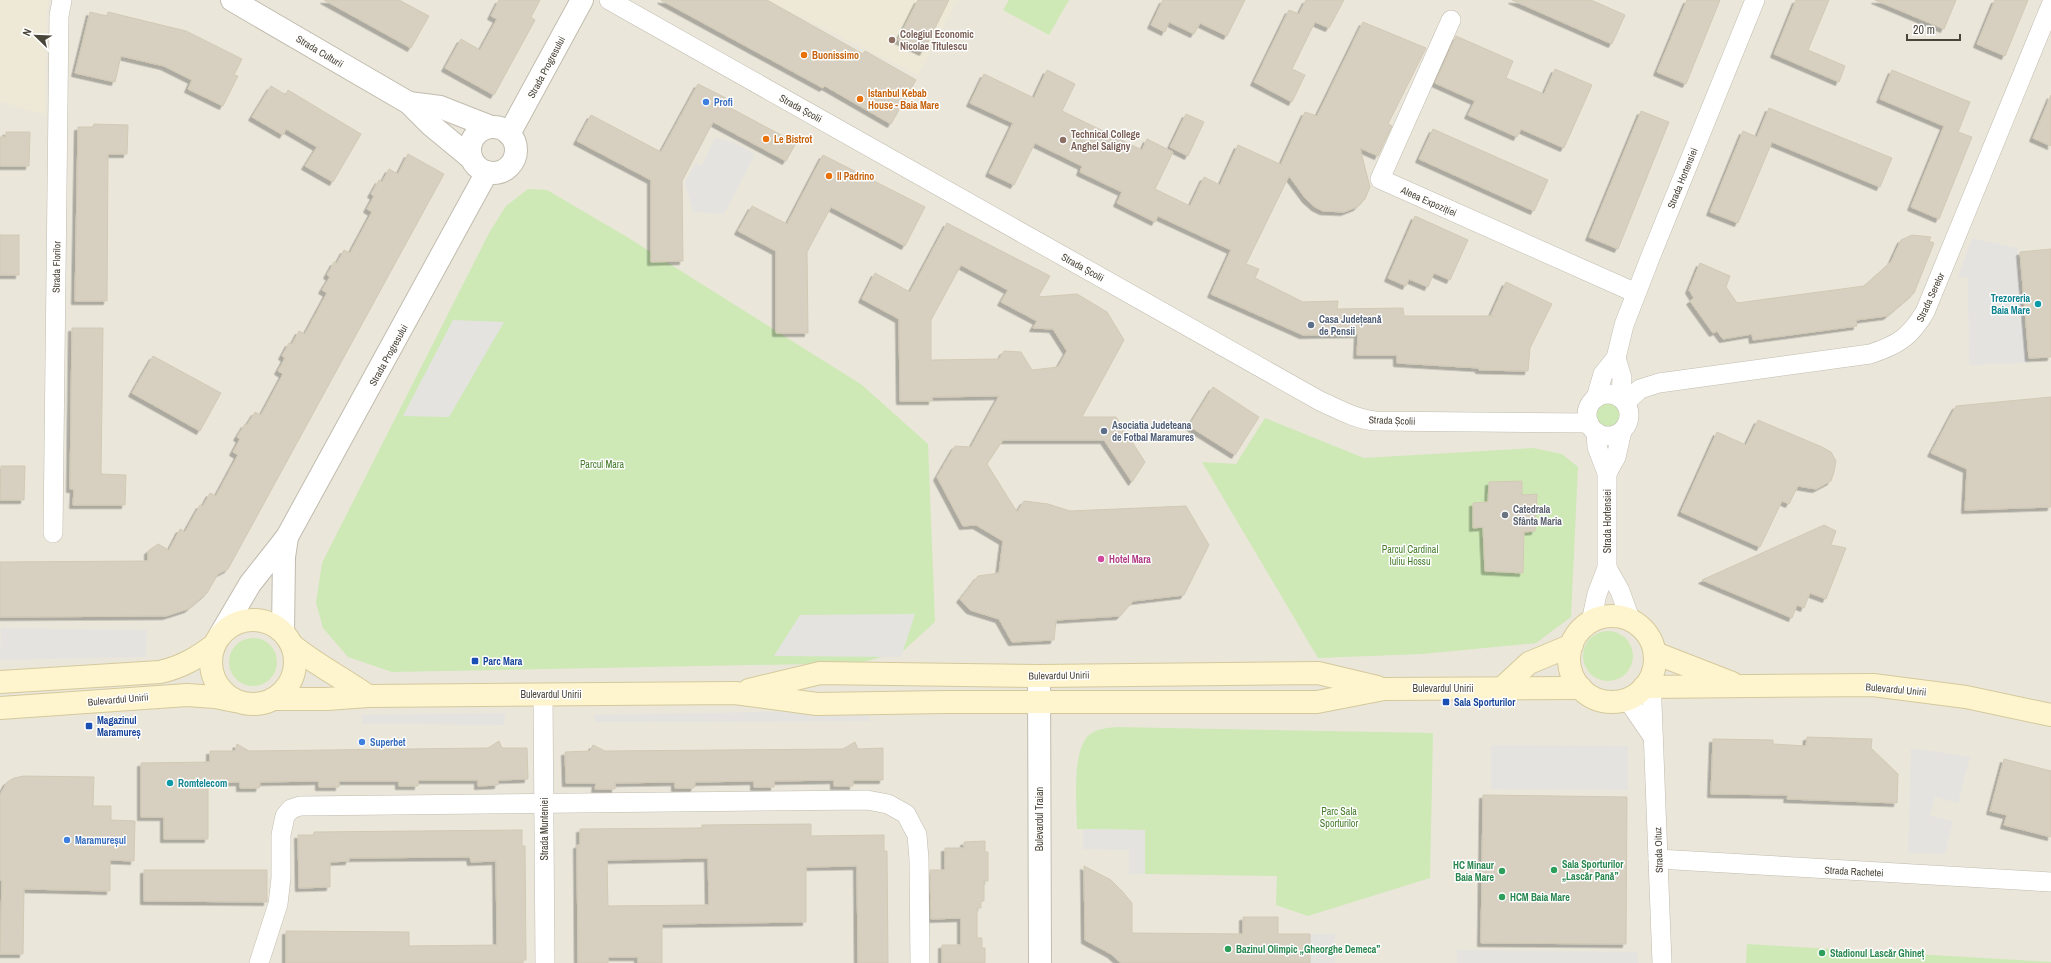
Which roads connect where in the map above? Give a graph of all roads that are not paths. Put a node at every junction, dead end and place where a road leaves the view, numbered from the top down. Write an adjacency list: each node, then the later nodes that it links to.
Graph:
1 (62, 0): 19 (street, Strada Florilor)
2 (232, 0): 8 (street, Strada Culturii)
3 (582, 0): 9 (street, Strada Progresului)
4 (609, 0): 16 (street, Strada Școlii)
5 (1755, 0): 12 (street, Strada Hortensiei)
6 (2051, 5): 15 (street, Strada Serelor)
7 (1451, 20): 12 (street, Aleea Expoziției)
8 (409, 103): 9 (street, Strada Culturii); 10 (street, Strada Culturii)
9 (500, 130): 10 (street); 11 (street)
10 (471, 158): 11 (street)
11 (487, 172): 20 (street, Strada Progresului)
12 (1636, 293): 13 (street, Strada Hortensiei)
13 (1616, 358): 14 (street, Strada Hortensiei); 15 (street)
14 (1596, 398): 15 (street); 16 (street)
15 (1623, 401): 17 (street)
16 (1592, 427): 17 (street); 18 (street, Strada Hortensiei)
17 (1622, 431): 18 (street, Strada Hortensiei)
18 (1607, 473): 21 (street, Strada Hortensiei)
19 (53, 533)
20 (288, 536): 24 (street, Strada Progresului); 25 (street, Strada Progresului)
21 (1607, 568): 22 (street, Strada Hortensiei); 23 (street, Strada Hortensiei)
22 (1630, 619): 23 (main road); 27 (main road)
23 (1591, 622): 26 (main road)
24 (288, 639): 25 (main road); 37 (main road); 38 (main road, Bulevardul Unirii)
25 (217, 640): 29 (main road); 39 (main road)
26 (1572, 645): 31 (main road); 32 (main road)
27 (1655, 652): 30 (main road, Bulevardul Unirii); 33 (main road)
28 (1039, 676): 34 (main road, Bulevardul Unirii); 35 (main road, Bulevardul Unirii); 40 (street, Bulevardul Traian)
29 (0, 682)
30 (1739, 686): 33 (main road, Bulevardul Unirii); 42 (main road, Bulevardul Unirii)
31 (1502, 688): 32 (main road, Bulevardul Unirii); 34 (main road, Bulevardul Unirii)
32 (1581, 688): 33 (main road)
33 (1644, 688): 43 (street); 43 (street, Strada Oituz)
34 (1384, 689): 40 (main road, Bulevardul Unirii)
35 (735, 693): 36 (main road, Bulevardul Unirii); 40 (main road, Bulevardul Unirii)
36 (543, 694): 37 (main road, Bulevardul Unirii); 44 (street, Strada Munteniei)
37 (368, 696): 38 (main road, Bulevardul Unirii)
38 (273, 699): 39 (main road, Bulevardul Unirii)
39 (235, 701): 41 (main road, Bulevardul Unirii)
40 (1039, 702): 50 (street, Bulevardul Traian)
41 (0, 708)
42 (2051, 715)
43 (1653, 737): 45 (street, Strada Oituz)
44 (544, 803): 47 (street); 48 (street, Strada Munteniei); 49 (street)
45 (1658, 859): 46 (street, Strada Rachetei); 51 (street, Strada Oituz)
46 (2051, 882)
47 (258, 963)
48 (545, 963)
49 (920, 963)
50 (1040, 963)
51 (1662, 963)

